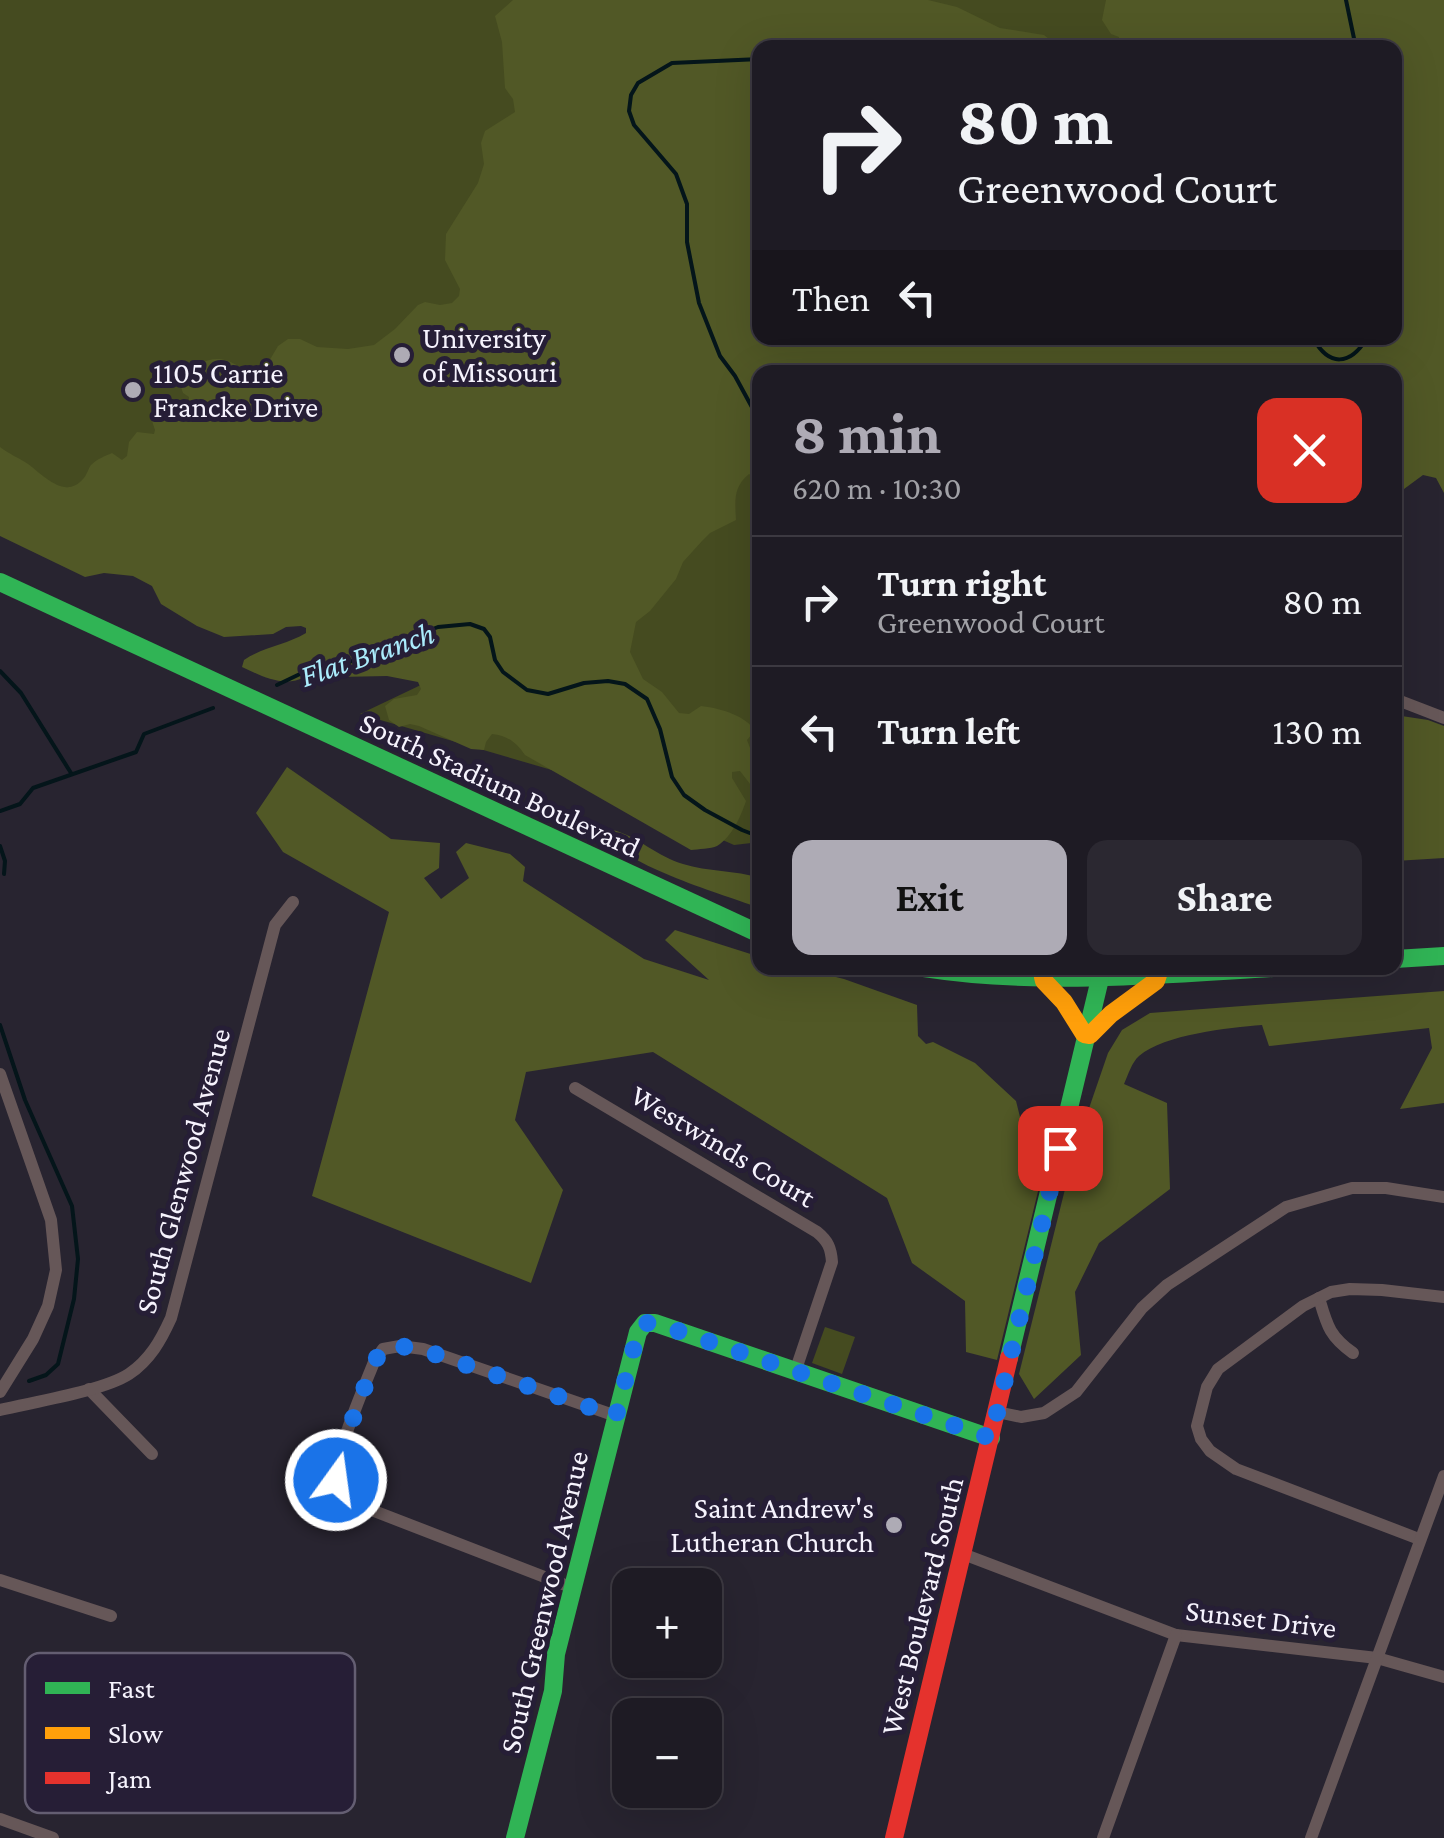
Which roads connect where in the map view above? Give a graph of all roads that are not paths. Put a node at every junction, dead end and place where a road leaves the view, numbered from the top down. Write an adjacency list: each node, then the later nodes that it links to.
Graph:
1 (0, 582): 5 (main road, South Stadium Boulevard)
2 (1402, 702): 3 (street)
3 (1444, 718)
4 (293, 902): 21 (street, South Glenwood Avenue)
5 (752, 930)
6 (1444, 956): 7 (main road)
7 (1402, 959)
8 (970, 975): 11 (main road)
9 (1172, 975): 10 (main road)
10 (1158, 976): 12 (main road); 13 (main road)
11 (1043, 977): 12 (main road); 13 (main road)
12 (1100, 979): 13 (main road, West Boulevard South)
13 (1087, 1035): 24 (main road, West Boulevard South)
14 (0, 1074): 22 (street)
15 (575, 1088): 20 (street, Westwinds Court)
16 (1444, 1197): 24 (street)
17 (1444, 1297): 18 (street)
18 (1319, 1298): 19 (street); 29 (street)
19 (1352, 1353)
20 (796, 1372): 25 (main road, South Greenwood Avenue); 26 (main road)
21 (89, 1388): 23 (street, South Glenwood Avenue); 27 (street)
22 (0, 1392)
23 (0, 1410)
24 (997, 1412): 26 (main road, West Boulevard South)
25 (616, 1416): 32 (main road, South Greenwood Avenue); 32 (street)
26 (991, 1438): 30 (main road, West Boulevard South)
27 (152, 1454)
28 (1444, 1476): 29 (street)
29 (1420, 1539): 35 (street)
30 (964, 1554): 34 (street, Sunset Drive); 40 (main road, West Boulevard South)
31 (0, 1580): 33 (street)
32 (573, 1588): 39 (main road, South Greenwood Avenue)
33 (110, 1616)
34 (1176, 1635): 35 (street, Sunset Drive); 41 (street)
35 (1377, 1658): 36 (street, Sunset Drive); 42 (street)
36 (1444, 1677)
37 (0, 1819): 38 (street)
38 (53, 1838)
39 (515, 1838)
40 (894, 1838)
41 (1104, 1838)
42 (1311, 1838)

